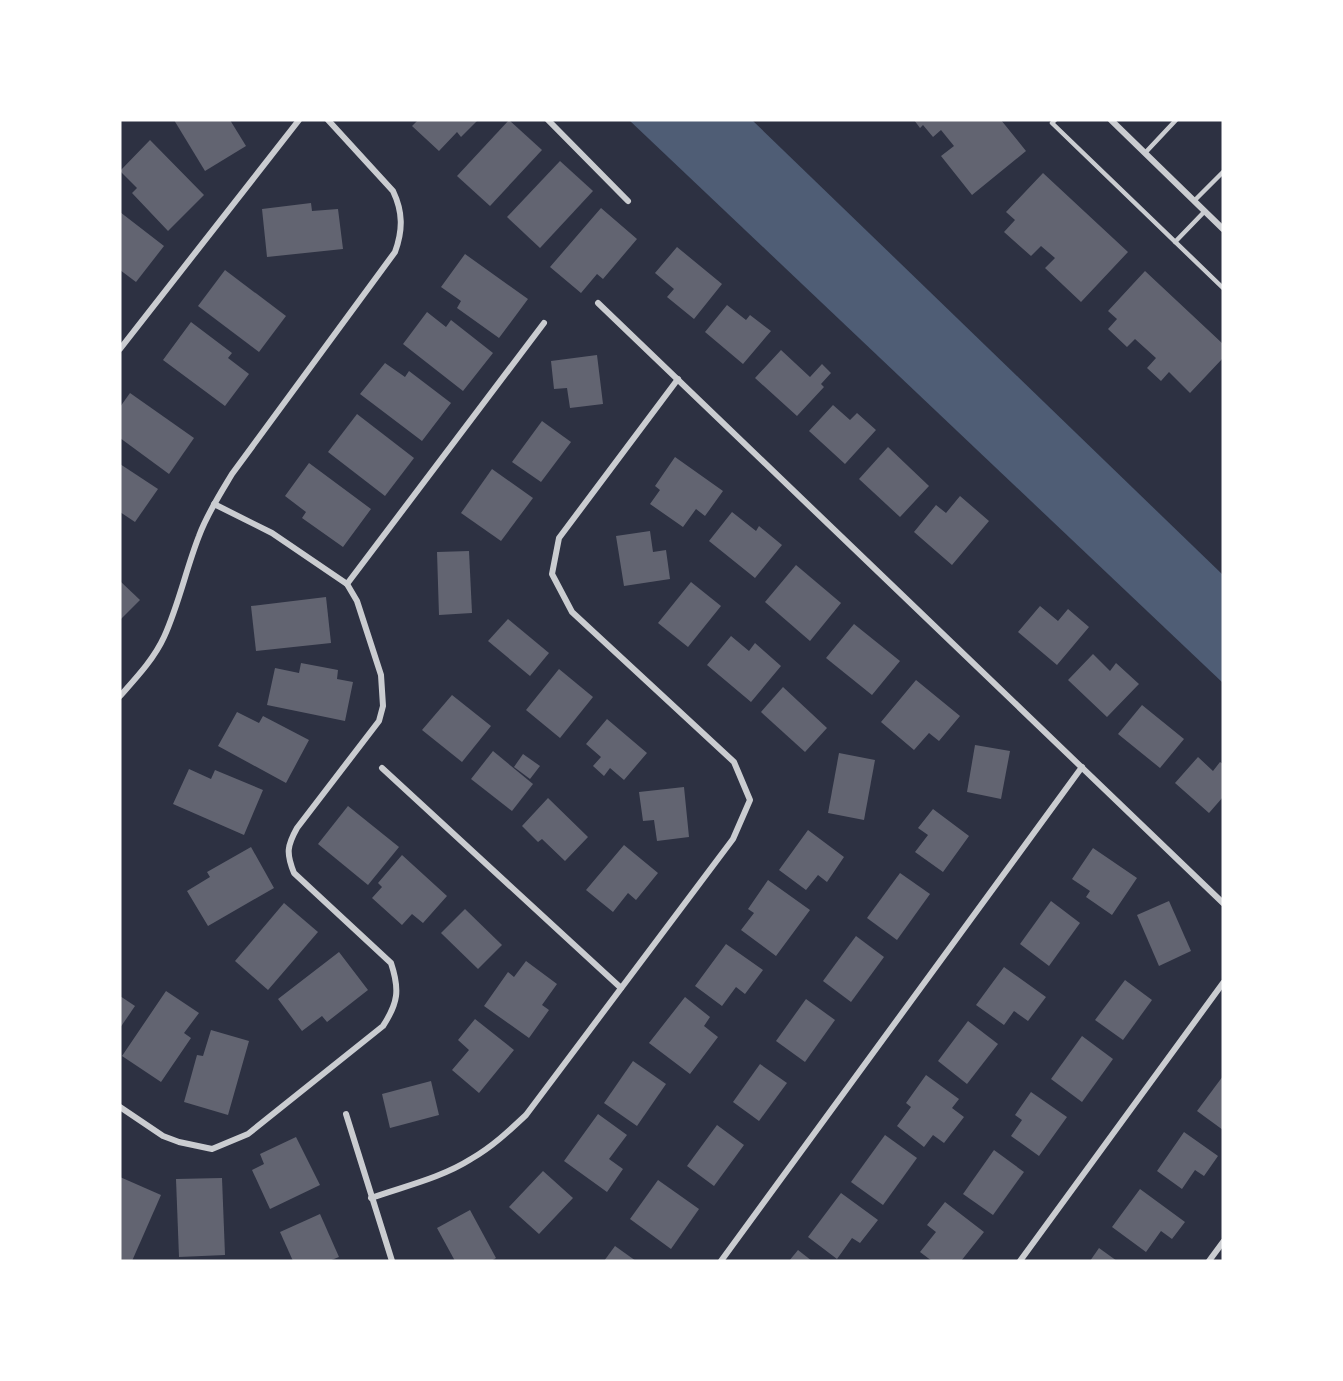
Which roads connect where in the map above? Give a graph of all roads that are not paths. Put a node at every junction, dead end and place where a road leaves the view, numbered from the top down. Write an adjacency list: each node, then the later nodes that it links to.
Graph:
1 (298, 120): 17 (street)
2 (328, 120): 19 (street)
3 (548, 120): 9 (street)
4 (1055, 120): 13 (lane)
5 (1111, 120): 7 (street)
6 (1176, 120): 7 (lane)
7 (1145, 153): 10 (street)
8 (1223, 172): 10 (lane)
9 (628, 201)
10 (1194, 201): 11 (street)
11 (1205, 211): 12 (street); 13 (lane)
12 (1223, 229)
13 (1174, 242): 14 (lane)
14 (1223, 288)
15 (598, 303): 18 (street)
16 (544, 323): 20 (street)
17 (120, 349)
18 (678, 379): 22 (street); 26 (street)
19 (214, 504): 20 (street); 21 (street)
20 (347, 584): 27 (street)
21 (120, 696)
22 (1082, 767): 24 (street); 32 (street)
23 (382, 768): 26 (street)
24 (1223, 903)
25 (1223, 983): 33 (street)
26 (621, 988): 29 (street)
27 (120, 1107)
28 (346, 1114): 29 (street)
29 (371, 1197): 31 (street)
30 (1223, 1242): 34 (street)
31 (392, 1261)
32 (721, 1261)
33 (1020, 1261)
34 (1209, 1261)

